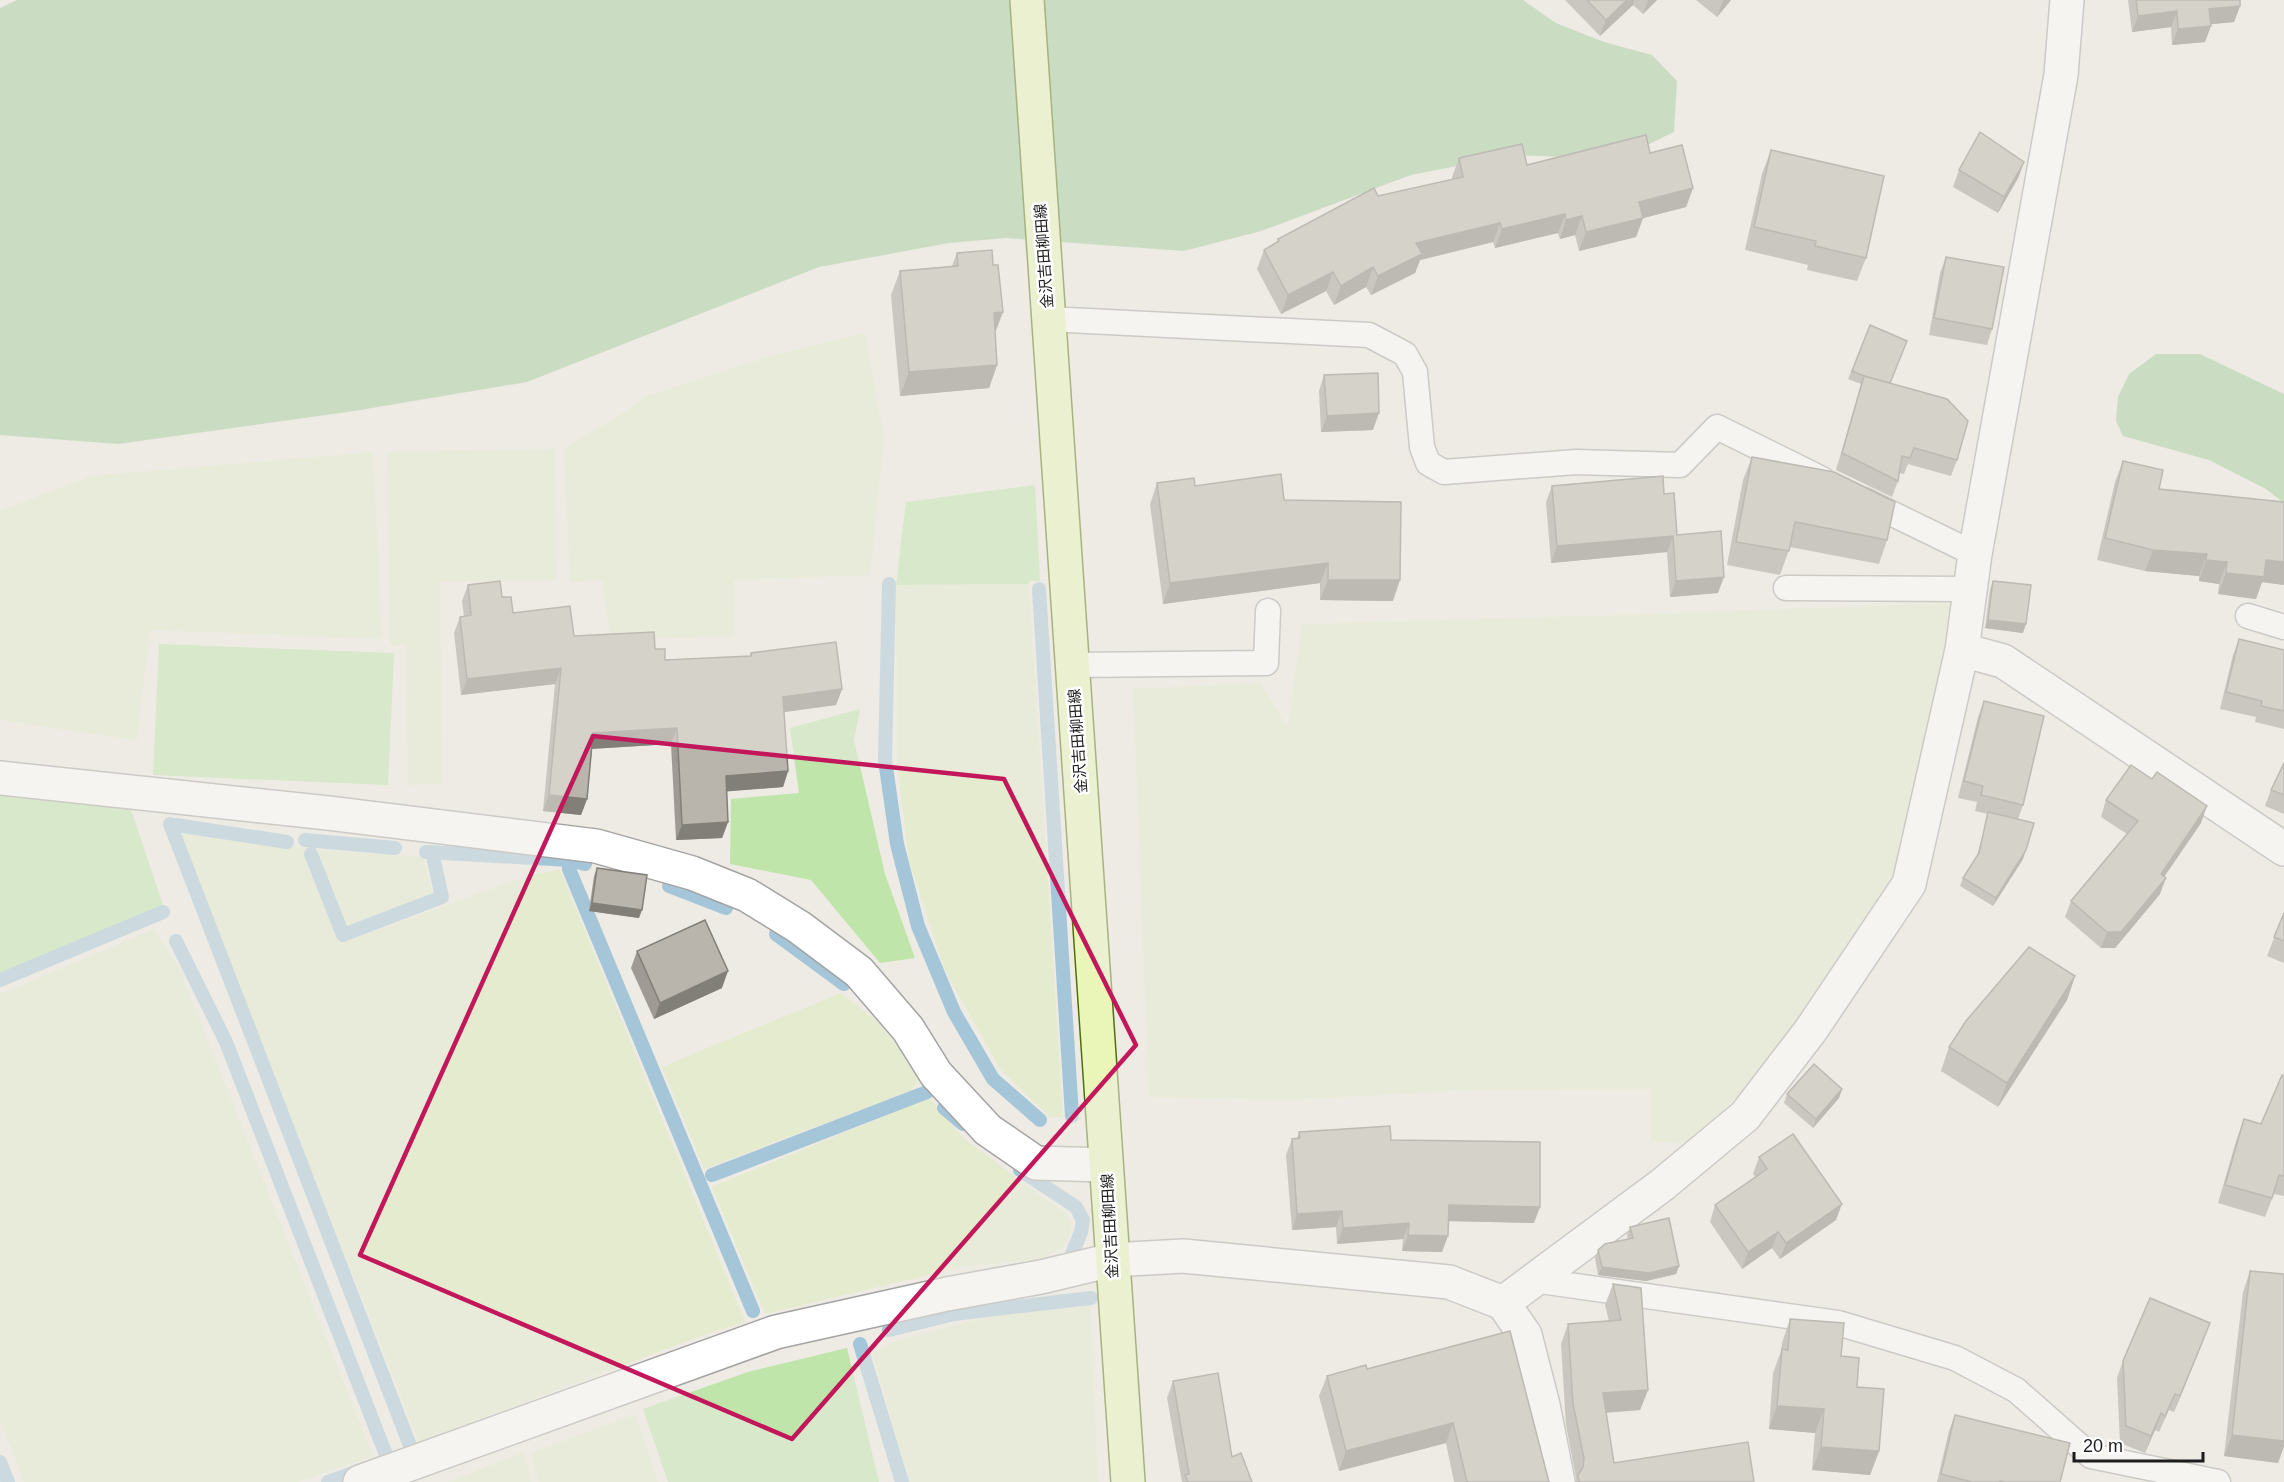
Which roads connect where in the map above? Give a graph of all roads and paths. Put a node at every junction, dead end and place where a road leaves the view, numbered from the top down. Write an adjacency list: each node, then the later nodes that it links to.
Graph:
1 (1027, 0): 3 (main road, 金沢吉田柳田線)
2 (2067, 0): 4 (street)
3 (1048, 319): 4 (lane); 11 (main road, 金沢吉田柳田線)
4 (1975, 554): 6 (street)
5 (1786, 588): 6 (lane)
6 (1970, 589): 10 (street)
7 (1268, 611): 11 (lane)
8 (2248, 616): 9 (lane)
9 (2284, 627)
10 (1962, 650): 13 (street); 16 (street)
11 (1072, 665): 14 (main road, 金沢吉田柳田線)
12 (0, 778): 14 (street)
13 (2284, 849)
14 (1106, 1165): 15 (main road, 金沢吉田柳田線)
15 (1112, 1260): 17 (street); 18 (street); 19 (main road, 金沢吉田柳田線)
16 (1533, 1280): 17 (street); 21 (lane)
17 (1503, 1303): 20 (street)
18 (360, 1482)
19 (1128, 1482)
20 (1558, 1482)
21 (2218, 1482)

